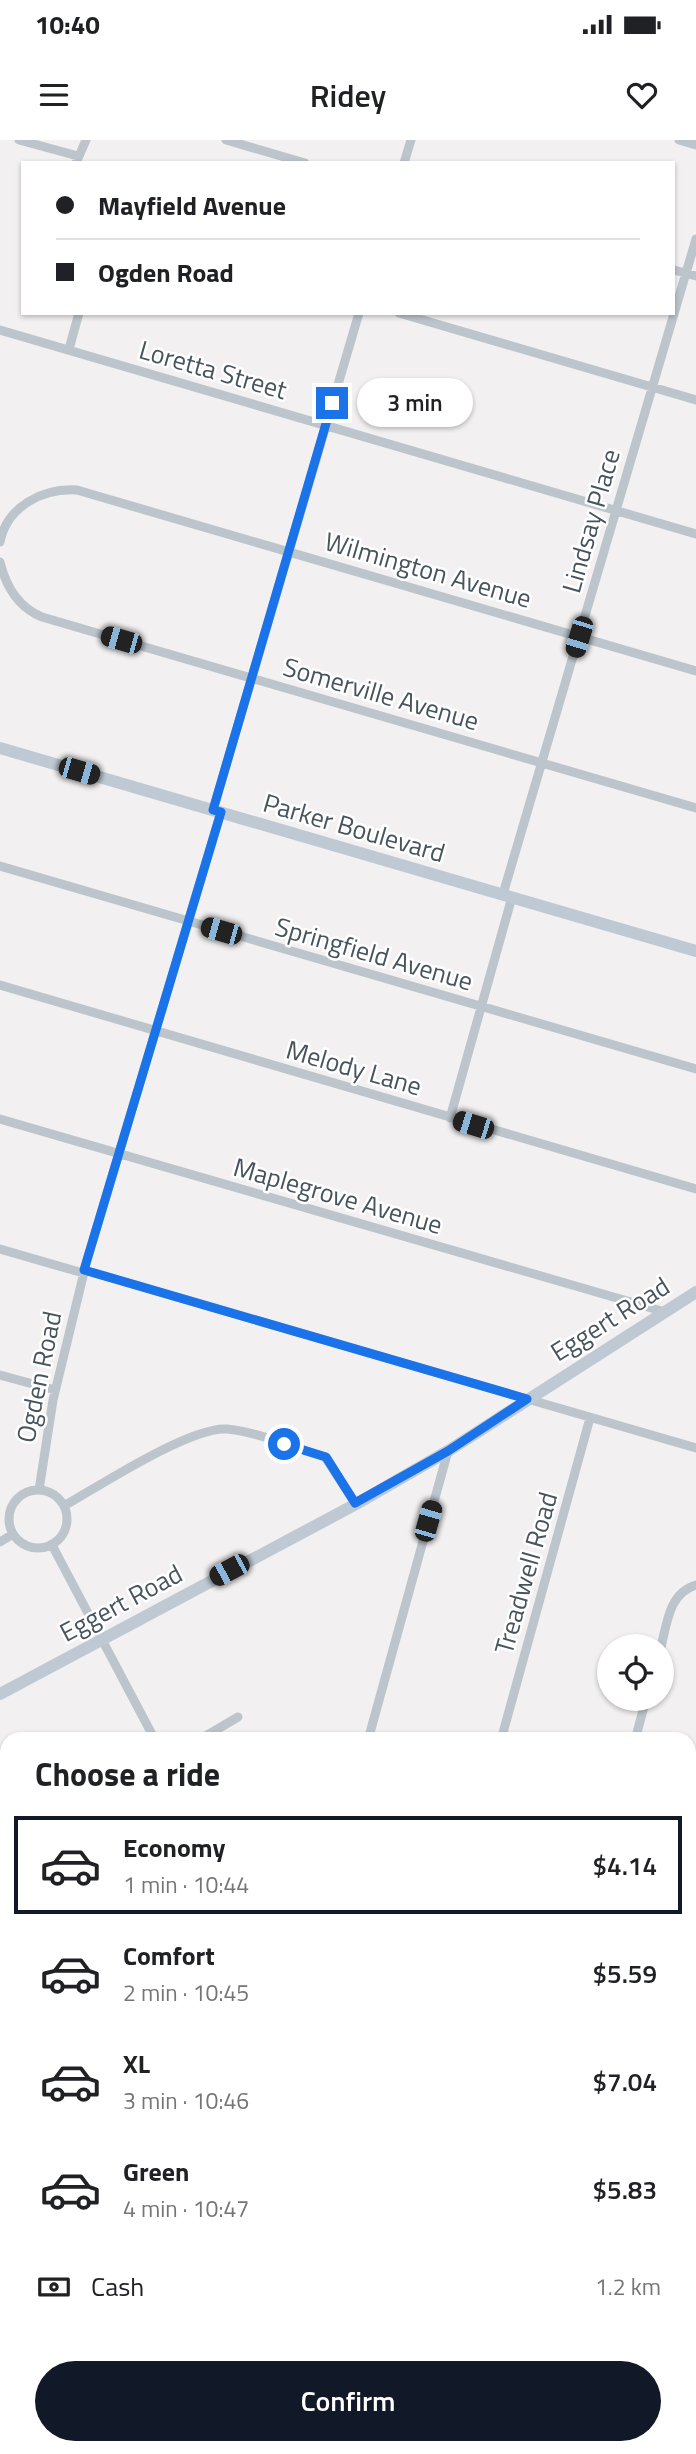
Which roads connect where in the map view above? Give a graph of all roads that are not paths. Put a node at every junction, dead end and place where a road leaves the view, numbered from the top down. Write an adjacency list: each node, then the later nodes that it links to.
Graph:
1 (19, 140): 7 (street)
2 (86, 140): 7 (street)
3 (226, 140): 8 (street)
4 (411, 140): 9 (street)
5 (679, 140): 6 (street)
6 (696, 145)
7 (77, 160)
8 (298, 161)
9 (405, 161)
10 (696, 239): 12 (street, Lindsay Place)
11 (675, 270): 12 (street)
12 (686, 274): 13 (street); 14 (street, Lindsay Place)
13 (696, 276)
14 (675, 311)
15 (78, 315): 20 (street)
16 (358, 315): 23 (street, Ogden Road)
17 (406, 315): 21 (street)
18 (674, 315): 21 (street, Lindsay Place)
19 (0, 330): 20 (street, Loretta Street)
20 (69, 349): 23 (street, Loretta Street)
21 (652, 387): 22 (street); 24 (street, Lindsay Place)
22 (696, 400)
23 (326, 425): 24 (street, Loretta Street); 27 (street, Ogden Road)
24 (616, 511): 25 (street, Loretta Street); 29 (street, Lindsay Place)
25 (696, 534)
26 (0, 537): 27 (street, Wilmington Avenue)
27 (289, 551): 29 (street, Wilmington Avenue); 31 (street, Ogden Road)
28 (0, 562): 31 (street, Somerville Avenue)
29 (579, 637): 30 (street, Wilmington Avenue); 33 (street, Lindsay Place)
30 (696, 671)
31 (252, 678): 33 (street, Somerville Avenue); 35 (street, Ogden Road)
32 (0, 748): 35 (street, Parker Boulevard)
33 (542, 763): 34 (street, Somerville Avenue); 37 (street, Lindsay Place)
34 (696, 808)
35 (217, 811): 37 (street, Parker Boulevard); 38 (street, Ogden Road)
36 (0, 866): 38 (street, Springfield Avenue)
37 (507, 896): 39 (street, Parker Boulevard); 41 (street, Lindsay Place)
38 (188, 922): 41 (street, Springfield Avenue); 42 (street, Ogden Road)
39 (696, 951)
40 (0, 985): 42 (street, Melody Lane)
41 (481, 1007): 43 (street, Springfield Avenue); 44 (street, Lindsay Place)
42 (155, 1031): 44 (street, Melody Lane); 46 (street, Ogden Road)
43 (696, 1069)
44 (450, 1118): 47 (street, Melody Lane)
45 (0, 1119): 46 (street, Maplegrove Avenue)
46 (119, 1154): 49 (street, Ogden Road); 51 (street, Maplegrove Avenue)
47 (696, 1189)
48 (0, 1249): 49 (street)
49 (84, 1272): 53 (street, Ogden Road); 54 (street)
50 (696, 1292): 51 (street, Eggert Road)
51 (665, 1312): 54 (street, Eggert Road)
52 (0, 1375): 53 (street)
53 (55, 1390): 58 (street, Ogden Road)
54 (527, 1399): 55 (street); 57 (street, Eggert Road)
55 (590, 1418): 56 (street); 74 (street, Treadwell Road)
56 (696, 1448)
57 (448, 1451): 59 (street, Eggert Road); 73 (street)
58 (39, 1490): 60 (street); 61 (street)
59 (355, 1503): 60 (street); 67 (street, Eggert Road)
60 (64, 1506): 64 (street)
61 (5, 1510): 62 (street)
62 (13, 1534): 63 (street); 64 (street)
63 (0, 1542)
64 (52, 1545): 67 (street)
65 (696, 1585): 66 (street)
66 (665, 1634)
67 (101, 1640): 68 (street, Eggert Road); 71 (street)
68 (0, 1694)
69 (643, 1711): 75 (street)
70 (239, 1717): 72 (street)
71 (151, 1732)
72 (214, 1732)
73 (370, 1732)
74 (503, 1732)
75 (637, 1732)

